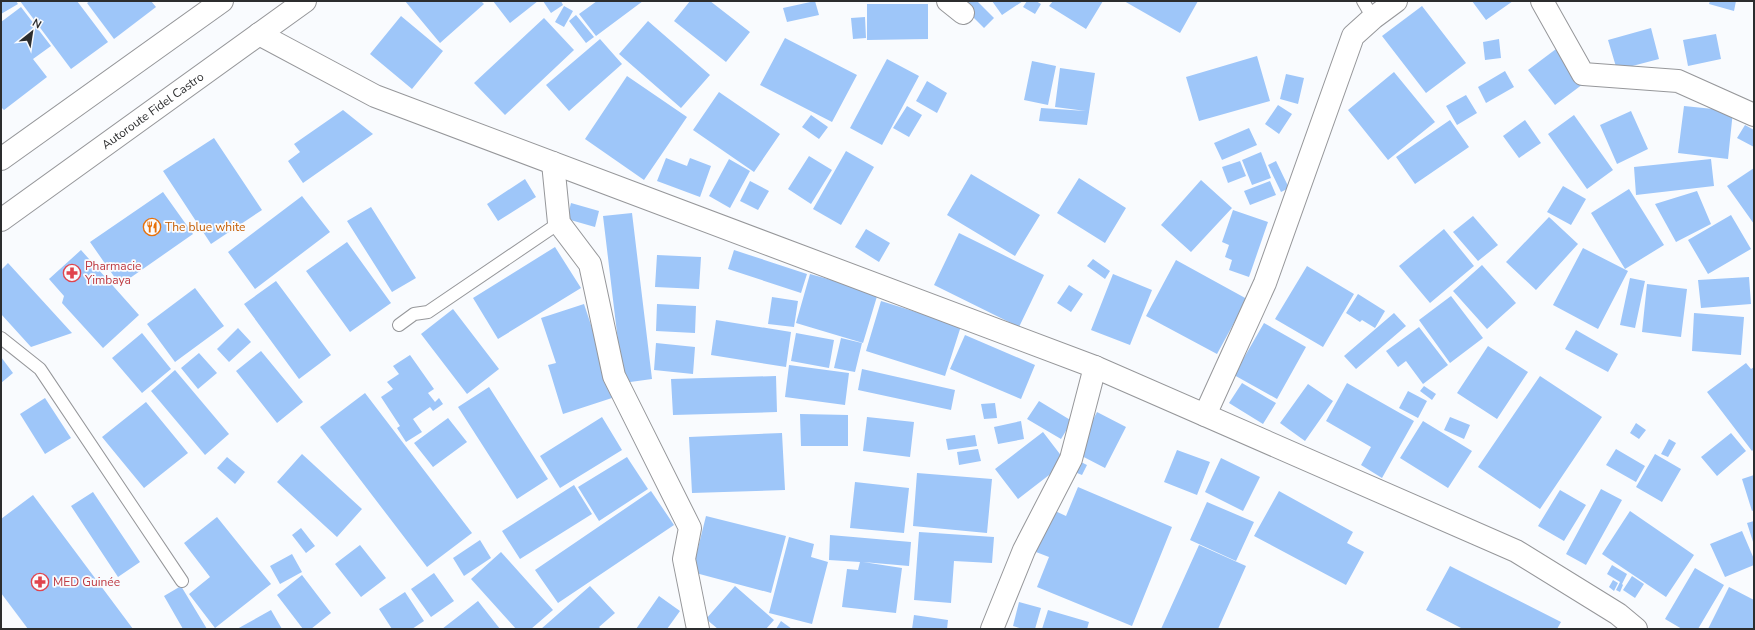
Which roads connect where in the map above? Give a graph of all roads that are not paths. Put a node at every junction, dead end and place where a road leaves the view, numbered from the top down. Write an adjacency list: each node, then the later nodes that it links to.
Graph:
1 (222, 1): 8 (main road)
2 (305, 1): 6 (main road, Autoroute Fidel Castro)
3 (1396, 1): 5 (main road)
4 (1542, 1): 7 (main road)
5 (1368, 10): 15 (main road)
6 (259, 34): 9 (main road); 10 (main road, Autoroute Fidel Castro)
7 (1754, 115)
8 (2, 156)
9 (552, 163): 11 (main road); 14 (main road)
10 (1, 220)
11 (559, 223): 12 (lane); 17 (main road)
12 (399, 325)
13 (1, 338): 16 (lane)
14 (1094, 367): 15 (main road); 18 (main road)
15 (1205, 415): 19 (main road)
16 (182, 581)
17 (698, 629)
18 (992, 629)
19 (1636, 629)

